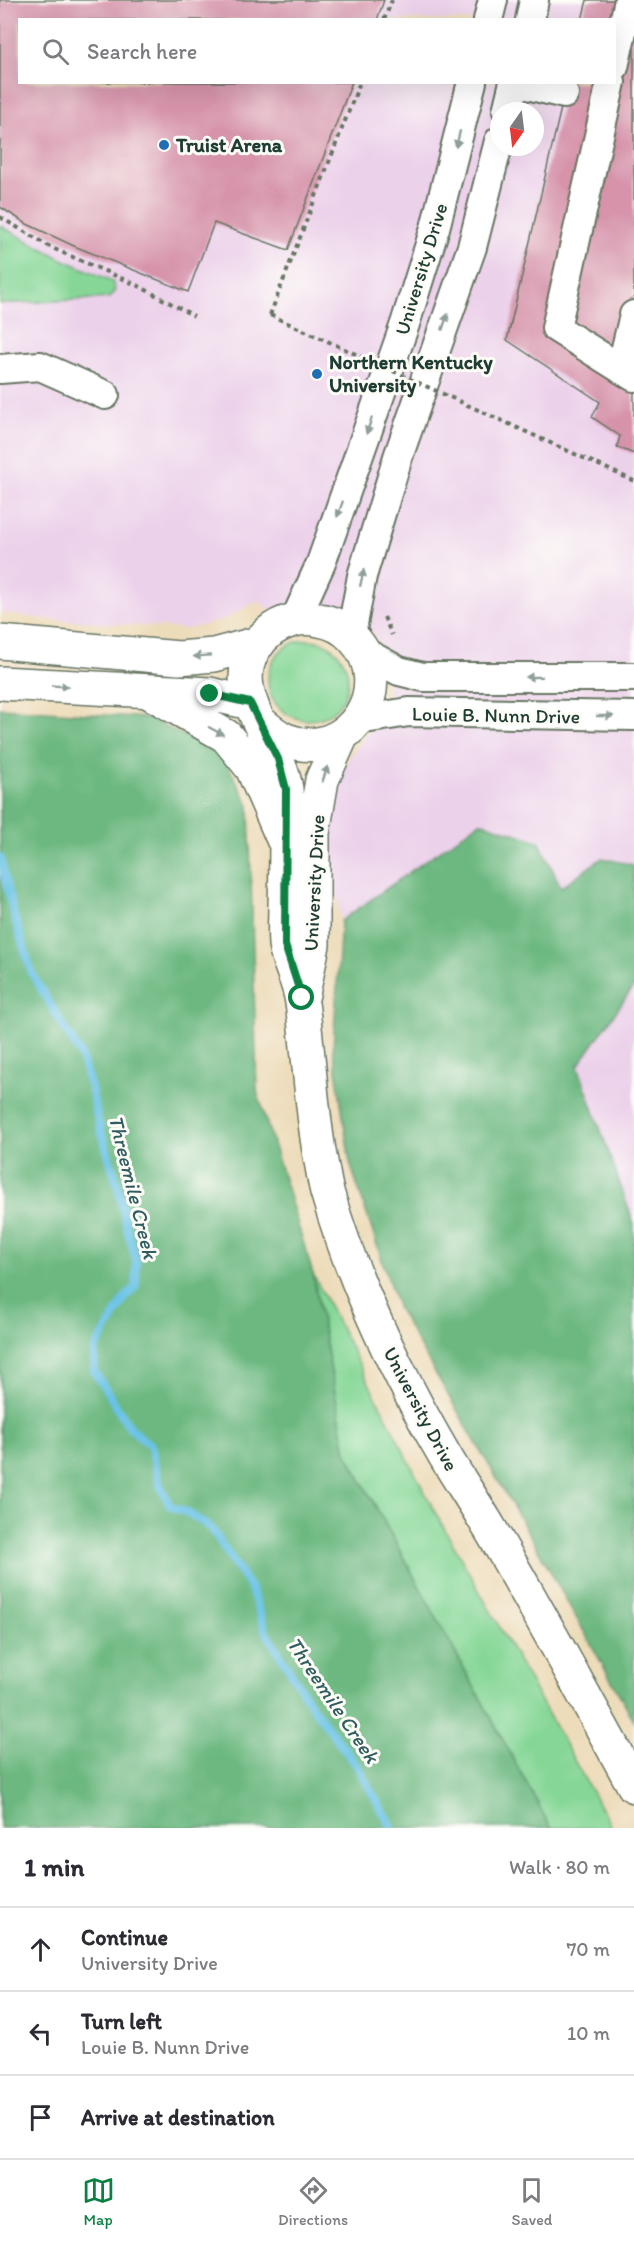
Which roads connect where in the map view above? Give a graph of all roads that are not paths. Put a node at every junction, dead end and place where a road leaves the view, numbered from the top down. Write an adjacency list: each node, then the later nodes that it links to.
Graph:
1 (493, 0): 4 (street)
2 (534, 0): 5 (street)
3 (629, 0): 6 (street)
4 (488, 18)
5 (530, 18)
6 (616, 62)
7 (471, 84): 18 (street, University Drive, one-way to 18)
8 (514, 84): 12 (street)
9 (523, 84): 11 (street)
10 (611, 84): 16 (street)
11 (564, 94)
12 (509, 102)
13 (495, 156): 21 (street, University Drive, one-way to 13)
14 (634, 315): 16 (street)
15 (0, 369): 17 (street)
16 (628, 373)
17 (105, 395)
18 (295, 620): 20 (main road, University Drive); 21 (main road, University Drive)
19 (0, 642): 20 (main road, one-way to 19)
20 (259, 643): 25 (main road, University Drive)
21 (358, 644): 22 (street, Louie B. Nunn Drive, one-way to 21); 27 (main road, University Drive)
22 (634, 677)
23 (0, 683): 24 (main road, one-way to 24)
24 (147, 691): 25 (main road); 28 (main road, one-way to 28)
25 (255, 713): 27 (main road); 28 (main road, University Drive)
26 (634, 716): 27 (street, Louie B. Nunn Drive, one-way to 26)
27 (350, 727): 29 (main road, University Drive, one-way to 27)
28 (286, 846): 29 (main road, University Drive)
29 (302, 998): 30 (main road, University Drive)
30 (634, 1786)

